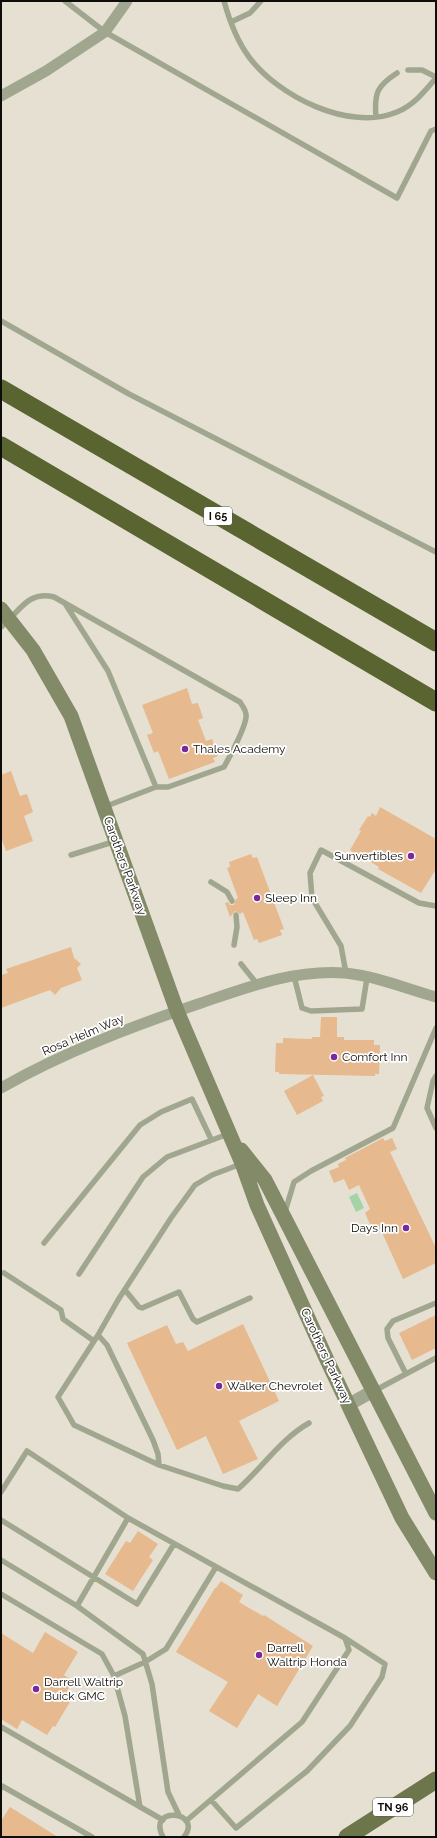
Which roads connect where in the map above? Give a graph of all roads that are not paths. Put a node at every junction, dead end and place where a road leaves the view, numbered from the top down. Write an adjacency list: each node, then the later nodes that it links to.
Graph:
1 (65, 1): 6 (lane)
2 (127, 1): 6 (street)
3 (224, 1): 5 (lane)
4 (261, 1): 5 (lane)
5 (231, 22): 11 (lane)
6 (105, 32): 10 (street); 12 (lane)
7 (408, 70): 9 (lane)
8 (397, 73): 11 (lane)
9 (436, 77): 11 (lane)
10 (1, 96)
11 (376, 117)
12 (436, 129)
13 (1, 321): 16 (lane)
14 (1, 389): 19 (highway, I 65)
15 (1, 446): 20 (highway)
16 (436, 552)
17 (66, 604): 18 (lane); 21 (lane); 21 (lane)
18 (4, 619): 22 (main road, Carothers Parkway)
19 (436, 642)
20 (435, 702)
21 (156, 787): 22 (lane)
22 (104, 807): 23 (main road, Carothers Parkway)
23 (116, 841): 24 (lane); 36 (main road, Carothers Parkway)
24 (71, 855)
25 (211, 882): 26 (lane)
26 (232, 901)
27 (436, 906): 31 (lane)
28 (236, 915): 29 (lane)
29 (234, 945)
30 (241, 964): 34 (lane)
31 (346, 973): 32 (street, Rosa Helm Way); 33 (street, Rosa Helm Way)
32 (294, 976): 33 (lane); 34 (street, Rosa Helm Way)
33 (367, 978): 35 (street, Rosa Helm Way)
34 (257, 984): 36 (street, Rosa Helm Way)
35 (436, 997)
36 (177, 1011): 39 (street, Rosa Helm Way); 41 (main road, Carothers Parkway)
37 (436, 1028): 44 (lane)
38 (436, 1076): 40 (lane)
39 (1, 1088)
40 (436, 1128)
41 (228, 1134): 42 (lane); 43 (main road, Carothers Parkway); 44 (main road, Carothers Parkway)
42 (211, 1140): 45 (lane); 47 (lane)
43 (242, 1163): 48 (lane); 56 (main road, Carothers Parkway)
44 (283, 1216): 55 (main road, Carothers Parkway)
45 (44, 1243)
46 (4, 1273): 52 (lane)
47 (79, 1274)
48 (125, 1290): 49 (lane); 51 (lane)
49 (250, 1298)
50 (436, 1303): 54 (lane)
51 (98, 1335): 52 (lane); 58 (lane)
52 (94, 1341): 58 (lane)
53 (436, 1358): 54 (lane)
54 (406, 1374): 55 (lane)
55 (373, 1391): 56 (street); 60 (main road, Carothers Parkway)
56 (348, 1405): 66 (main road, Carothers Parkway)
57 (309, 1423): 58 (lane)
58 (159, 1465)
59 (1, 1492): 61 (lane)
60 (436, 1513)
61 (128, 1518): 63 (lane); 67 (lane)
62 (1, 1520): 67 (lane)
63 (174, 1544): 65 (lane); 67 (lane)
64 (1, 1560): 69 (lane)
65 (216, 1567): 70 (lane); 71 (lane)
66 (436, 1573)
67 (93, 1577): 69 (lane)
68 (1, 1594): 72 (lane)
69 (76, 1606): 71 (lane)
70 (345, 1638): 76 (lane); 76 (lane)
71 (145, 1662): 72 (lane); 78 (lane)
72 (114, 1676): 77 (lane)
73 (1, 1727): 77 (lane)
74 (436, 1780): 84 (main road, TN 96)
75 (1, 1787): 81 (lane)
76 (211, 1800): 80 (lane)
77 (140, 1807): 79 (lane)
78 (179, 1815): 79 (lane); 80 (lane)
79 (163, 1820): 82 (lane)
80 (186, 1821): 83 (lane)
81 (92, 1837)
82 (163, 1837)
83 (184, 1837)
84 (346, 1837)

